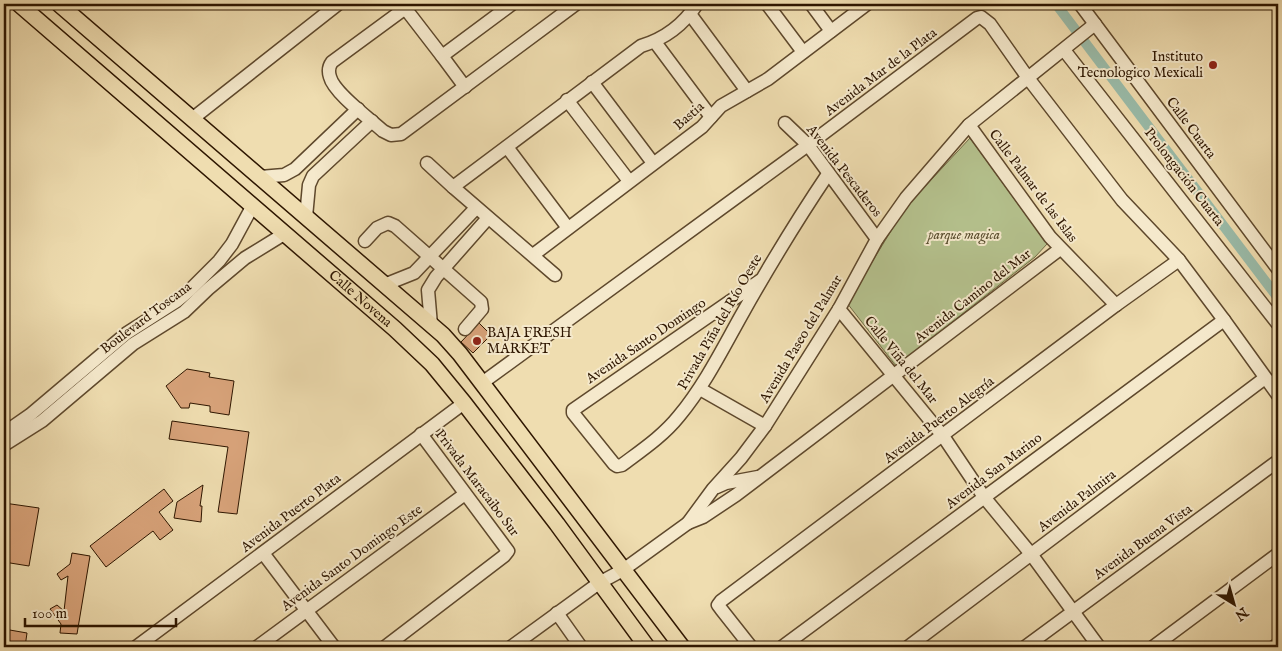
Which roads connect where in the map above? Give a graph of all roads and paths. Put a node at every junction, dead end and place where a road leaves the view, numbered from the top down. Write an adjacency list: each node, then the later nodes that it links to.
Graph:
1 (19, 4): 29 (main road, Calle Novena)
2 (59, 4): 25 (main road, Calle Novena)
3 (338, 4): 25 (street)
4 (512, 4): 17 (street)
5 (576, 4): 20 (street)
6 (767, 4): 16 (street)
7 (811, 4): 13 (street)
8 (867, 4): 13 (street, Bastia)
9 (1080, 4): 12 (street, Calle Cuarta)
10 (408, 6): 17 (street); 23 (street)
11 (694, 9): 14 (street); 21 (street)
12 (1091, 28): 15 (street, Avenida Paseo del Palmar); 54 (street, Calle Cuarta)
13 (831, 31): 16 (street, Bastia)
14 (655, 42): 19 (street); 24 (street)
15 (1067, 48): 18 (street, Avenida Paseo del Palmar); 62 (street, Prolongación Cuarta)
16 (803, 52): 21 (street, Bastia)
17 (442, 56): 20 (street)
18 (1028, 78): 28 (street, Avenida Paseo del Palmar); 30 (street, Avenida Mar de la Plata); 51 (street, Avenida Mar de la Plata)
19 (592, 82): 22 (street); 34 (street)
20 (465, 87): 26 (street)
21 (747, 90): 24 (street, Bastia)
22 (568, 100): 31 (street); 38 (street)
23 (358, 109): 26 (street); 32 (street)
24 (711, 118): 34 (street, Bastia)
25 (192, 119): 29 (main road); 37 (main road, Calle Novena)
26 (372, 121): 35 (street)
27 (786, 123): 30 (street, Avenida Pescaderos)
28 (969, 125): 46 (street, Avenida Paseo del Palmar); 48 (street, Calle Palmar de las Islas)
29 (174, 138): 40 (main road, Calle Novena)
30 (808, 146): 36 (street, Avenida Pescaderos); 68 (street, Avenida Mar de la Plata)
31 (506, 147): 39 (street); 44 (street)
32 (313, 152): 35 (street); 37 (street)
33 (427, 163): 39 (street)
34 (653, 163): 38 (street, Bastia)
35 (325, 164): 42 (street)
36 (828, 174): 46 (street, Avenida Pescaderos); 57 (street, Privada Piña del Río Oeste)
37 (260, 177): 42 (main road, Calle Novena)
38 (629, 181): 44 (street, Bastia)
39 (453, 187): 41 (street)
40 (252, 207): 45 (main road, Calle Novena); 52 (street, Boulevard Toscana)
41 (476, 208): 43 (street); 50 (street)
42 (306, 217): 58 (main road, Calle Novena)
43 (488, 218): 49 (street); 53 (street)
44 (568, 228): 49 (street, Bastia)
45 (284, 234): 55 (street, Boulevard Toscana); 71 (main road, Calle Novena)
46 (877, 239): 60 (street, Avenida Paseo del Palmar)
47 (365, 241): 50 (street)
48 (1060, 248): 59 (street, Calle Palmar de las Islas); 66 (street, Avenida Camino del Mar)
49 (532, 255): 56 (street)
50 (430, 256): 53 (street); 58 (street)
51 (1179, 260): 59 (street, Avenida Puerto Alegría); 61 (street, Avenida Mar de la Plata)
52 (220, 261): 55 (street); 65 (street, Boulevard Toscana)
53 (443, 268): 63 (street); 64 (street)
54 (1278, 269)
55 (230, 270): 65 (street, Boulevard Toscana)
56 (555, 275)
57 (761, 280): 69 (street, Privada Piña del Río Oeste); 79 (street, Avenida Santo Domingo)
58 (384, 285): 63 (main road, Calle Novena)
59 (1116, 305): 75 (street, Avenida Puerto Alegría)
60 (839, 309): 66 (street, Calle Viña del Mar); 72 (street, Avenida Paseo del Palmar)
61 (1224, 320): 67 (street, Avenida Mar de la Plata); 83 (street, Avenida San Marino)
62 (1278, 324)
63 (431, 325): 68 (main road, Calle Novena)
64 (465, 329)
65 (130, 338): 73 (street, Boulevard Toscana); 76 (street, Boulevard Toscana)
66 (894, 376): 75 (street, Calle Viña del Mar); 80 (street, Avenida Camino del Mar)
67 (1265, 378): 70 (street, Avenida Mar de la Plata); 86 (street, Avenida Palmira)
68 (482, 383): 88 (main road, Calle Novena)
69 (700, 389): 72 (street); 79 (street, Privada Piña del Río Oeste)
70 (1278, 395)
71 (464, 403): 74 (street, Avenida Puerto Plata); 89 (main road, Calle Novena)
72 (765, 426): 77 (street, Avenida Paseo del Palmar)
73 (4, 433)
74 (421, 434): 82 (street, Privada Maracaibo Sur); 85 (street, Avenida Puerto Plata)
75 (943, 436): 83 (street, Calle Viña del Mar); 102 (street, Avenida Puerto Alegría)
76 (4, 445)
77 (741, 458): 80 (street); 81 (street, Avenida Paseo del Palmar)
78 (1278, 461): 91 (street, Avenida Buena Vista)
79 (617, 466)
80 (760, 476): 81 (street, Avenida Camino del Mar); 84 (street, Avenida Camino del Mar)
81 (713, 489): 84 (street, Avenida Paseo del Palmar)
82 (465, 494): 90 (street, Avenida Santo Domingo Este); 97 (street, Privada Maracaibo Sur)
83 (984, 497): 86 (street, Calle Viña del Mar); 103 (street, Avenida San Marino)
84 (688, 523): 88 (street, Avenida Paseo del Palmar)
85 (263, 553): 90 (street); 94 (street, Avenida Puerto Plata)
86 (1031, 554): 91 (street, Calle Viña del Mar); 104 (street, Avenida Palmira)
87 (1278, 554): 107 (street)
88 (624, 570): 89 (street, Avenida Paseo del Palmar); 101 (main road, Calle Novena)
89 (599, 583): 92 (street, Avenida Paseo del Palmar); 100 (main road, Calle Novena)
90 (307, 610): 95 (street, Avenida Santo Domingo Este); 96 (street)
91 (1073, 612): 105 (street, Avenida Buena Vista); 106 (street, Calle Viña del Mar)
92 (557, 613): 98 (street, Avenida Paseo del Palmar); 99 (street)
93 (1278, 644): 108 (street)
94 (136, 647)
95 (257, 647)
96 (334, 647)
97 (385, 647)
98 (511, 647)
99 (581, 647)
100 (647, 647)
101 (682, 647)
102 (751, 647)
103 (782, 647)
104 (908, 647)
105 (1025, 647)
106 (1099, 647)
107 (1153, 647)
108 (1274, 647)

